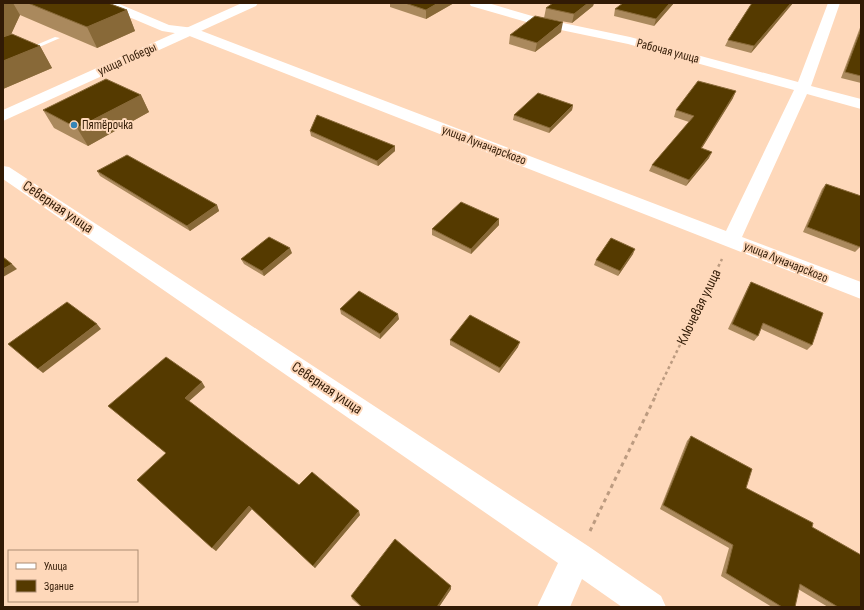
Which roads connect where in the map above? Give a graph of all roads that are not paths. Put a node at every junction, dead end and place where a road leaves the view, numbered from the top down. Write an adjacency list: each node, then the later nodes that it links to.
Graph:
1 (107, 3): 5 (street, улица Луначарского)
2 (252, 3): 5 (street, улица Победы)
3 (475, 3): 8 (street, Рабочая улица)
4 (834, 3): 8 (street)
5 (189, 31): 10 (street, улица Победы); 12 (street, улица Луначарского)
6 (57, 38): 7 (lane)
7 (3, 61)
8 (802, 87): 9 (street, Рабочая улица); 12 (street)
9 (861, 104)
10 (3, 116)
11 (3, 171): 14 (street, Северная улица)
12 (732, 240): 13 (street, улица Луначарского)
13 (861, 291)
14 (577, 557): 15 (street); 16 (street, Северная улица)
15 (553, 607)
16 (650, 607)

